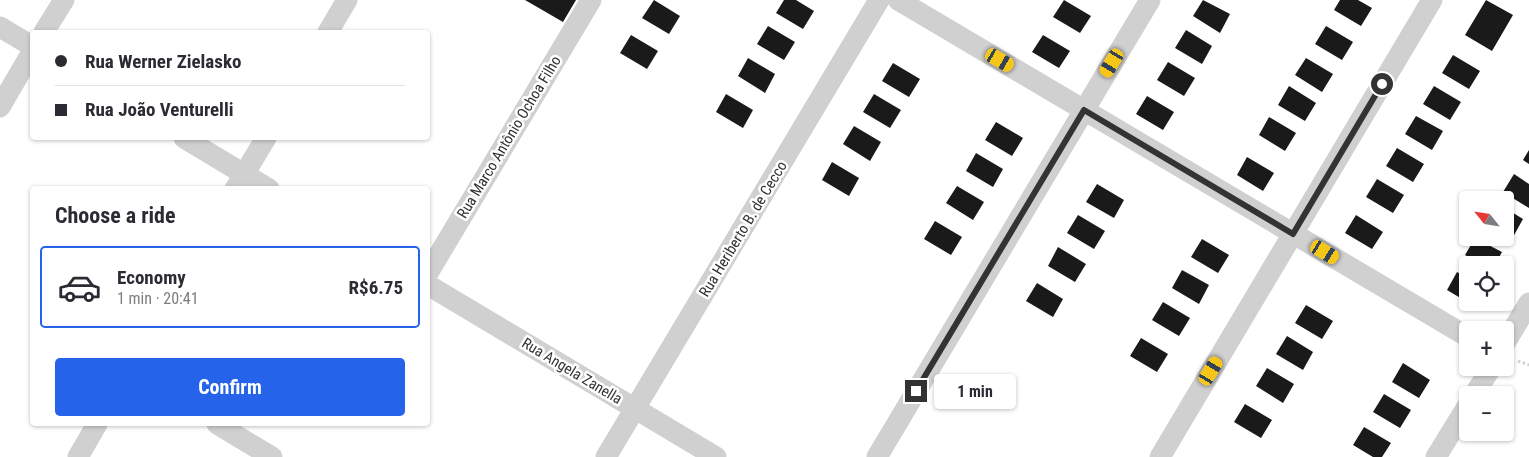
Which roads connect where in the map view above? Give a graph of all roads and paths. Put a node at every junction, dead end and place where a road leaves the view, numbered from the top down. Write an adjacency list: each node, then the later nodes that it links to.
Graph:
1 (64, 0): 9 (street)
2 (348, 0): 10 (street)
3 (591, 0): 20 (street, Rua Marco Antônio Ochoa Filho)
4 (879, 0): 25 (street, Rua Heriberto B. de Cecco)
5 (898, 0): 14 (street)
6 (1150, 0): 14 (street)
7 (1432, 0): 19 (street)
8 (0, 27): 11 (street)
9 (45, 30)
10 (329, 30)
11 (30, 45)
12 (30, 55): 13 (street)
13 (0, 107)
14 (1084, 110): 19 (street); 33 (street)
15 (187, 140): 17 (street)
16 (265, 140): 17 (street)
17 (240, 181): 18 (street)
18 (258, 186)
19 (1293, 234): 24 (street); 34 (street)
20 (430, 270)
21 (430, 286): 25 (street, Rua Angela Zanella)
22 (1529, 303): 23 (street)
23 (1514, 329)
24 (1459, 332)
25 (635, 409): 31 (street, Rua Heriberto B. de Cecco); 32 (street, Rua Angela Zanella)
26 (1459, 420): 35 (street)
27 (96, 426): 29 (street)
28 (220, 426): 30 (street)
29 (78, 457)
30 (272, 457)
31 (606, 457)
32 (716, 457)
33 (877, 457)
34 (1160, 457)
35 (1436, 457)

